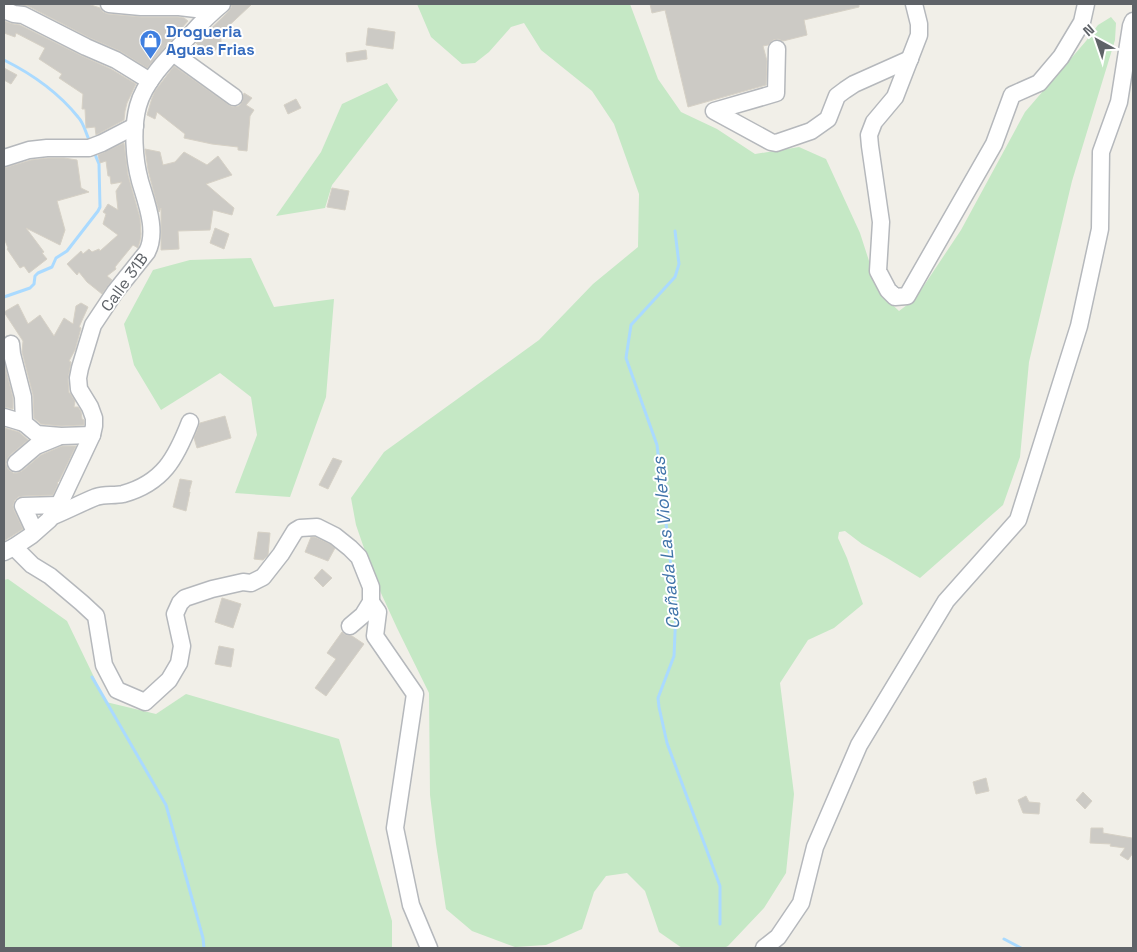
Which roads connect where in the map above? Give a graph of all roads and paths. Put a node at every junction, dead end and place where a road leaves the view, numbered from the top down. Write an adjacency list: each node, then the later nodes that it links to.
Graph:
1 (109, 4): 4 (street)
2 (914, 4): 9 (street)
3 (1086, 4): 9 (street)
4 (217, 8): 8 (street, Calle 31B)
5 (4, 10): 10 (street)
6 (1133, 21): 27 (street)
7 (777, 50): 9 (street)
8 (172, 53): 10 (street, Calle 31B); 11 (street)
9 (910, 58)
10 (150, 81): 12 (street, Calle 31B)
11 (234, 98)
12 (135, 126): 13 (street); 18 (street, Calle 31B)
13 (4, 158)
14 (11, 344): 17 (street)
15 (4, 417): 17 (street)
16 (190, 422): 21 (street)
17 (24, 423): 19 (street)
18 (92, 435): 19 (street); 21 (street, Calle 31B)
19 (61, 436): 20 (street)
20 (16, 463)
21 (55, 511): 22 (street, Calle 31B); 22 (street)
22 (35, 532): 23 (street, Calle 31B)
23 (9, 550): 24 (street)
24 (371, 602): 25 (street); 26 (street)
25 (350, 626)
26 (429, 948)
27 (764, 948)

